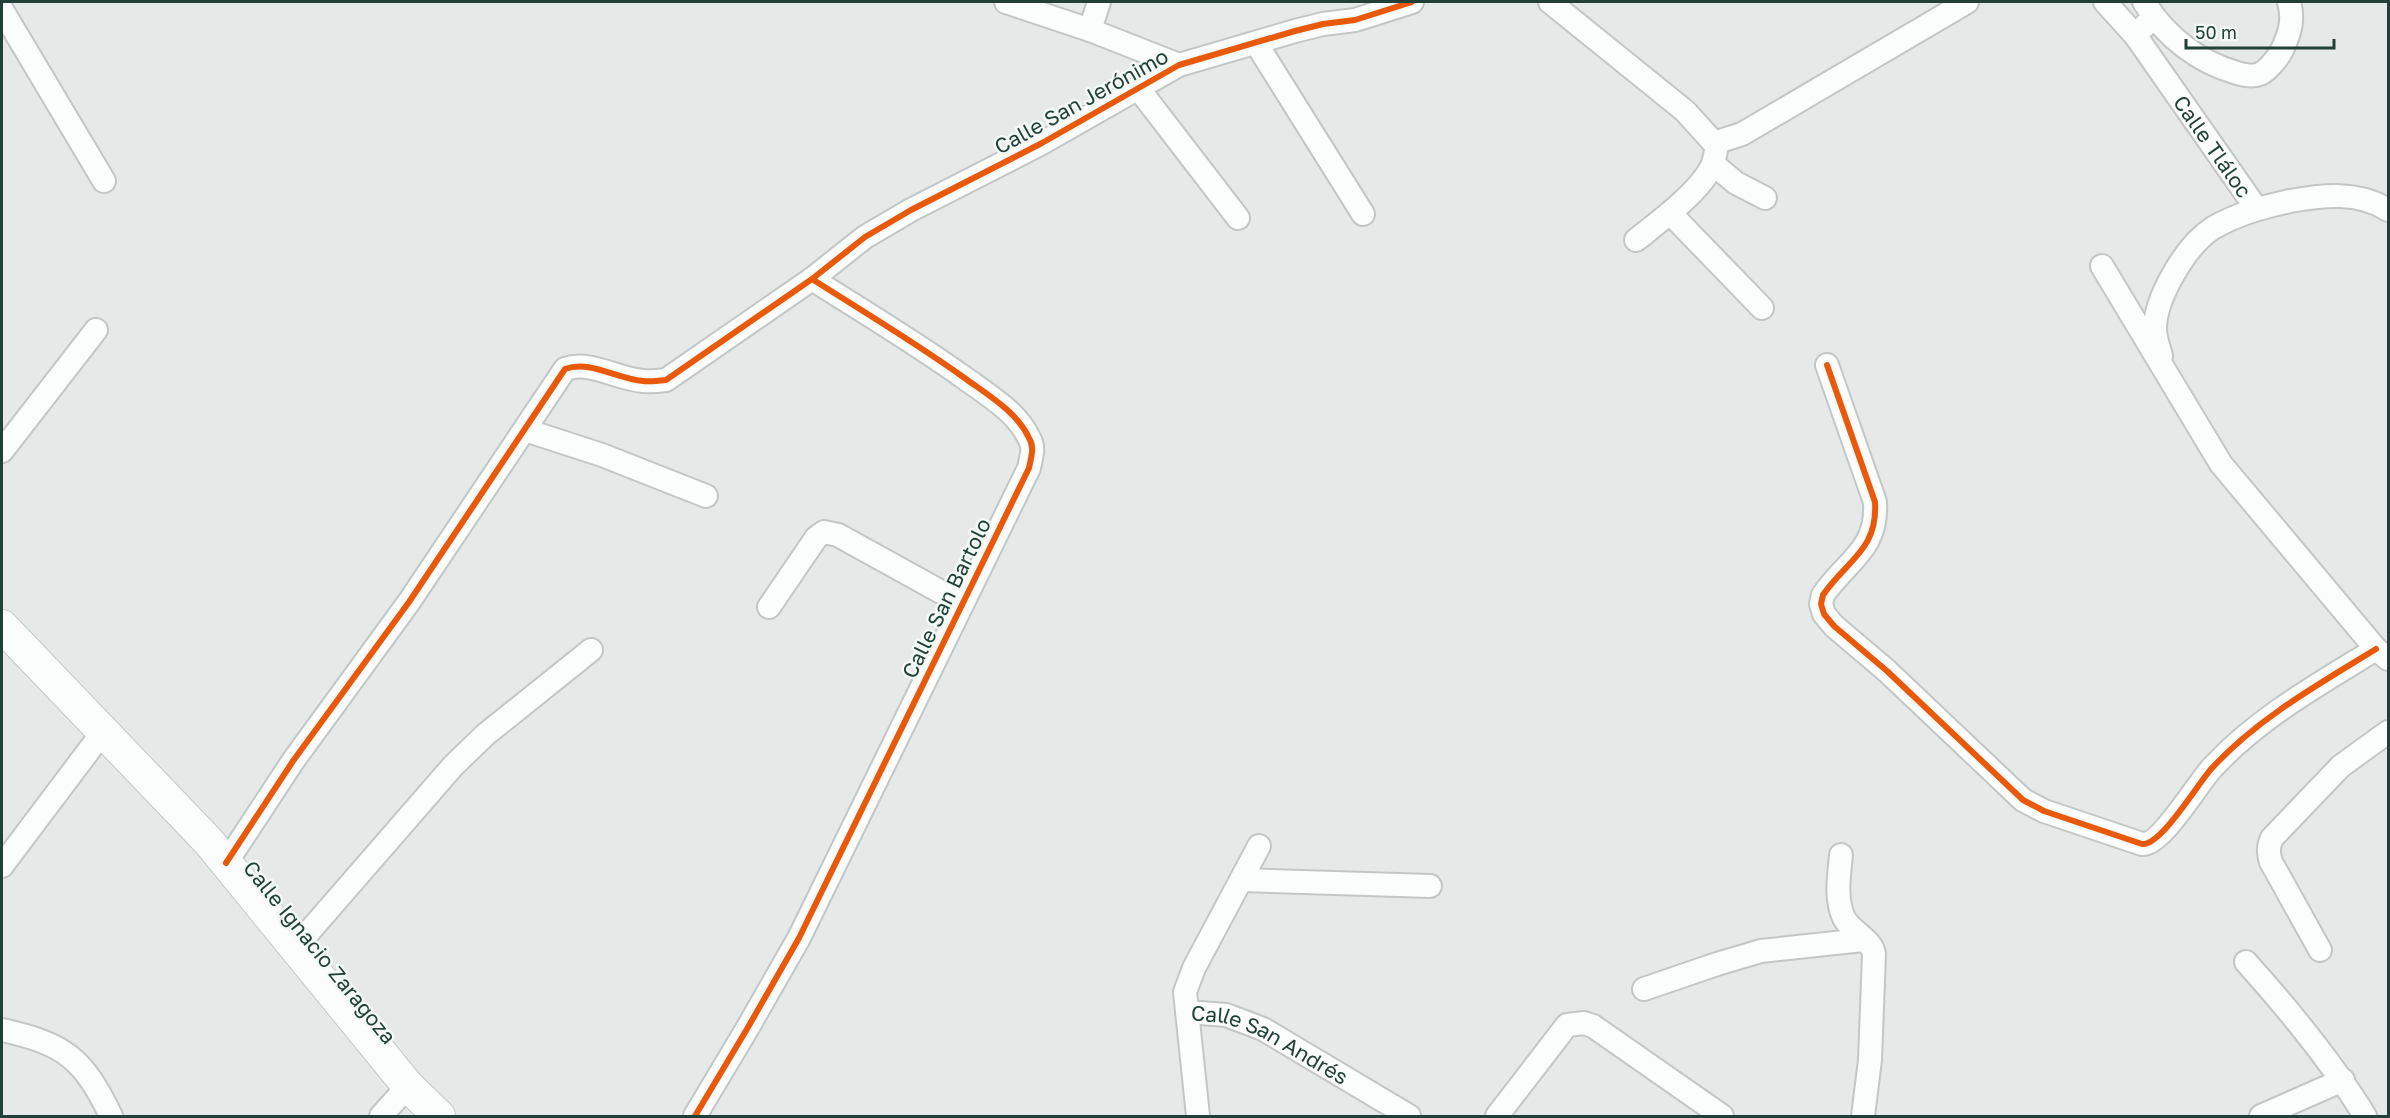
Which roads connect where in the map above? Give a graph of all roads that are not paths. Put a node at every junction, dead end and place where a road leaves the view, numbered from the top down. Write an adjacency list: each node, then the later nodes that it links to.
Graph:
1 (1006, 2): 10 (street)
2 (1099, 2): 10 (street)
3 (1412, 2): 12 (street, Calle San Jerónimo)
4 (1550, 2): 15 (street)
5 (1967, 2): 15 (street)
6 (2105, 2): 11 (street, Calle Tláloc)
7 (2289, 2): 8 (street)
8 (2149, 9): 11 (street)
9 (2, 10): 16 (street)
10 (1090, 30): 13 (street)
11 (2135, 35): 18 (street, Calle Tláloc)
12 (1256, 43): 13 (street, Calle San Jerónimo); 21 (street)
13 (1179, 65): 14 (street, Calle San Jerónimo)
14 (1138, 88): 22 (street); 25 (street, Calle San Jerónimo)
15 (1714, 154): 17 (street); 20 (street)
16 (104, 181)
17 (1765, 198)
18 (2256, 208): 19 (street); 29 (street, Calle Tláloc)
19 (2388, 210)
20 (1670, 213): 23 (street); 26 (street)
21 (1363, 214)
22 (1238, 218)
23 (1636, 240)
24 (2102, 266): 29 (street)
25 (812, 279): 30 (street); 33 (street, Calle San Bartolo)
26 (1762, 308)
27 (96, 330): 31 (street)
28 (1827, 365): 37 (street)
29 (2166, 375): 37 (street)
30 (525, 430): 32 (street); 42 (street)
31 (2, 451)
32 (706, 496)
33 (961, 603): 34 (street); 58 (street, Calle San Bartolo)
34 (769, 606)
35 (2, 626): 39 (street, Calle Ignacio Zaragoza)
36 (591, 650): 47 (street)
37 (2382, 654)
38 (2388, 732): 48 (street)
39 (102, 733): 42 (street, Calle Ignacio Zaragoza); 43 (street)
40 (1259, 846): 44 (street)
41 (1841, 855): 46 (street)
42 (226, 863): 47 (street, Calle Ignacio Zaragoza)
43 (2, 865)
44 (1242, 880): 45 (street); 51 (street)
45 (1430, 886)
46 (1863, 940): 50 (street); 63 (street)
47 (294, 949): 54 (street, Calle Ignacio Zaragoza)
48 (2320, 950)
49 (2246, 962): 53 (street)
50 (1644, 990)
51 (1187, 1012): 59 (street, Calle San Andrés); 60 (street, Calle San Andrés)
52 (2, 1030): 55 (street)
53 (2343, 1080): 64 (street); 65 (street)
54 (408, 1086): 56 (street); 57 (street, Calle Ignacio Zaragoza)
55 (111, 1116)
56 (381, 1116)
57 (439, 1116)
58 (694, 1116)
59 (1198, 1116)
60 (1409, 1116)
61 (1497, 1116): 62 (street)
62 (1722, 1116)
63 (1863, 1116)
64 (2261, 1116)
65 (2365, 1116)

